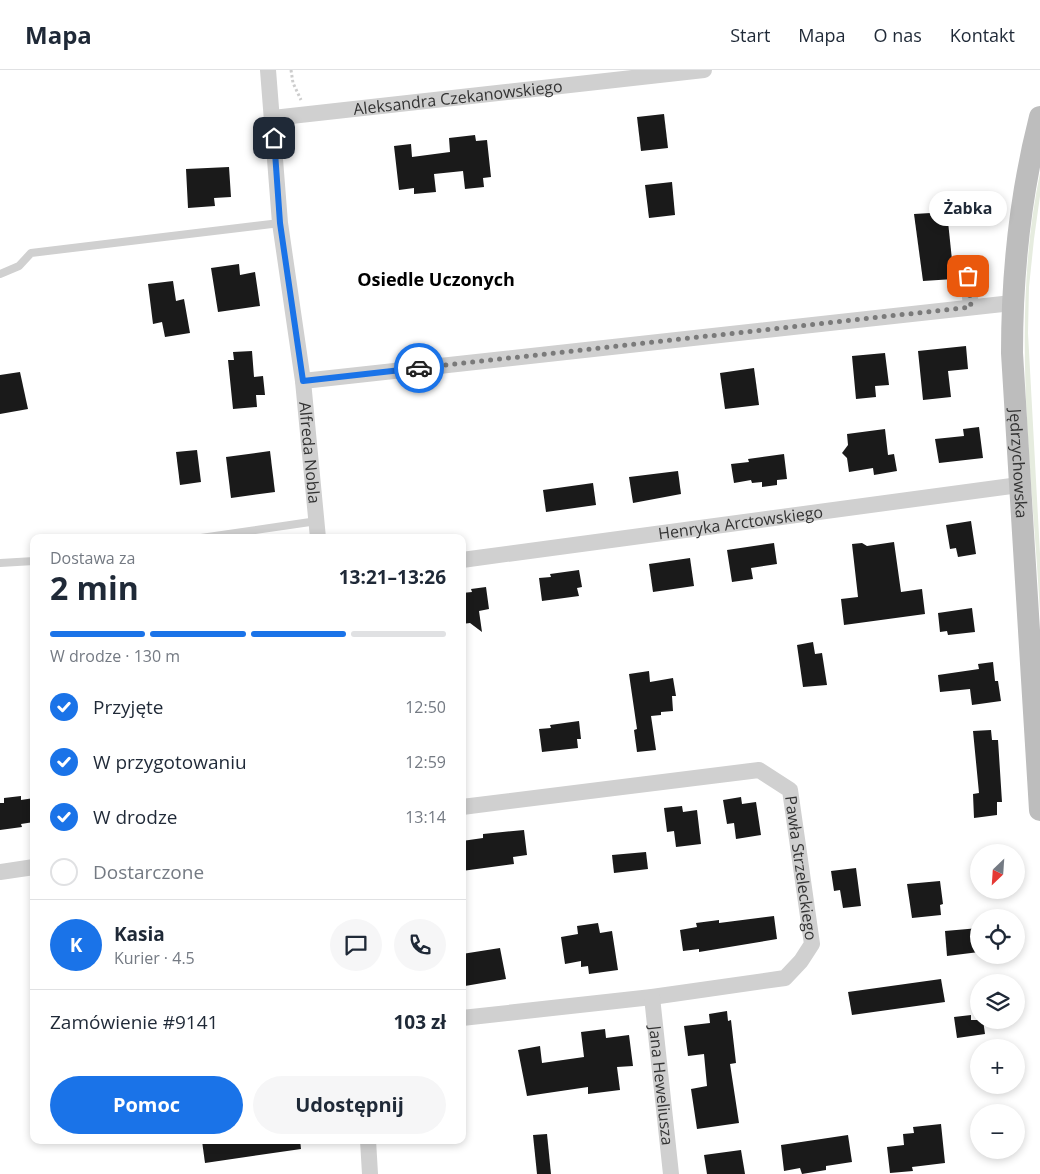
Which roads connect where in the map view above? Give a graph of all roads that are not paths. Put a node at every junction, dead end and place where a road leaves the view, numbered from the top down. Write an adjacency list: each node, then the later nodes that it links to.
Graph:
1 (268, 70): 4 (street, Alfreda Nobla)
2 (704, 70): 4 (street, Aleksandra Czekanowskiego)
3 (1040, 117): 8 (main road, Jędrzychowska)
4 (272, 118): 5 (street, Alfreda Nobla)
5 (280, 223): 6 (lane); 10 (street, Alfreda Nobla)
6 (0, 274)
7 (968, 276): 9 (street)
8 (1012, 303): 9 (street); 11 (main road, Jędrzychowska)
9 (971, 307): 10 (street)
10 (303, 381): 12 (street, Alfreda Nobla)
11 (1019, 485): 14 (street, Henryka Arctowskiego); 18 (main road, Jędrzychowska)
12 (318, 529): 13 (lane)
13 (254, 534)
14 (466, 559)
15 (30, 561): 16 (lane)
16 (0, 563)
17 (466, 806): 21 (street, Pawła Strzeleckiego)
18 (1040, 810)
19 (30, 868): 20 (street)
20 (0, 872)
21 (652, 997): 22 (street, Pawła Strzeleckiego); 25 (street, Jana Heweliusza)
22 (466, 1018)
23 (368, 1144): 24 (street)
24 (370, 1174)
25 (671, 1174)

